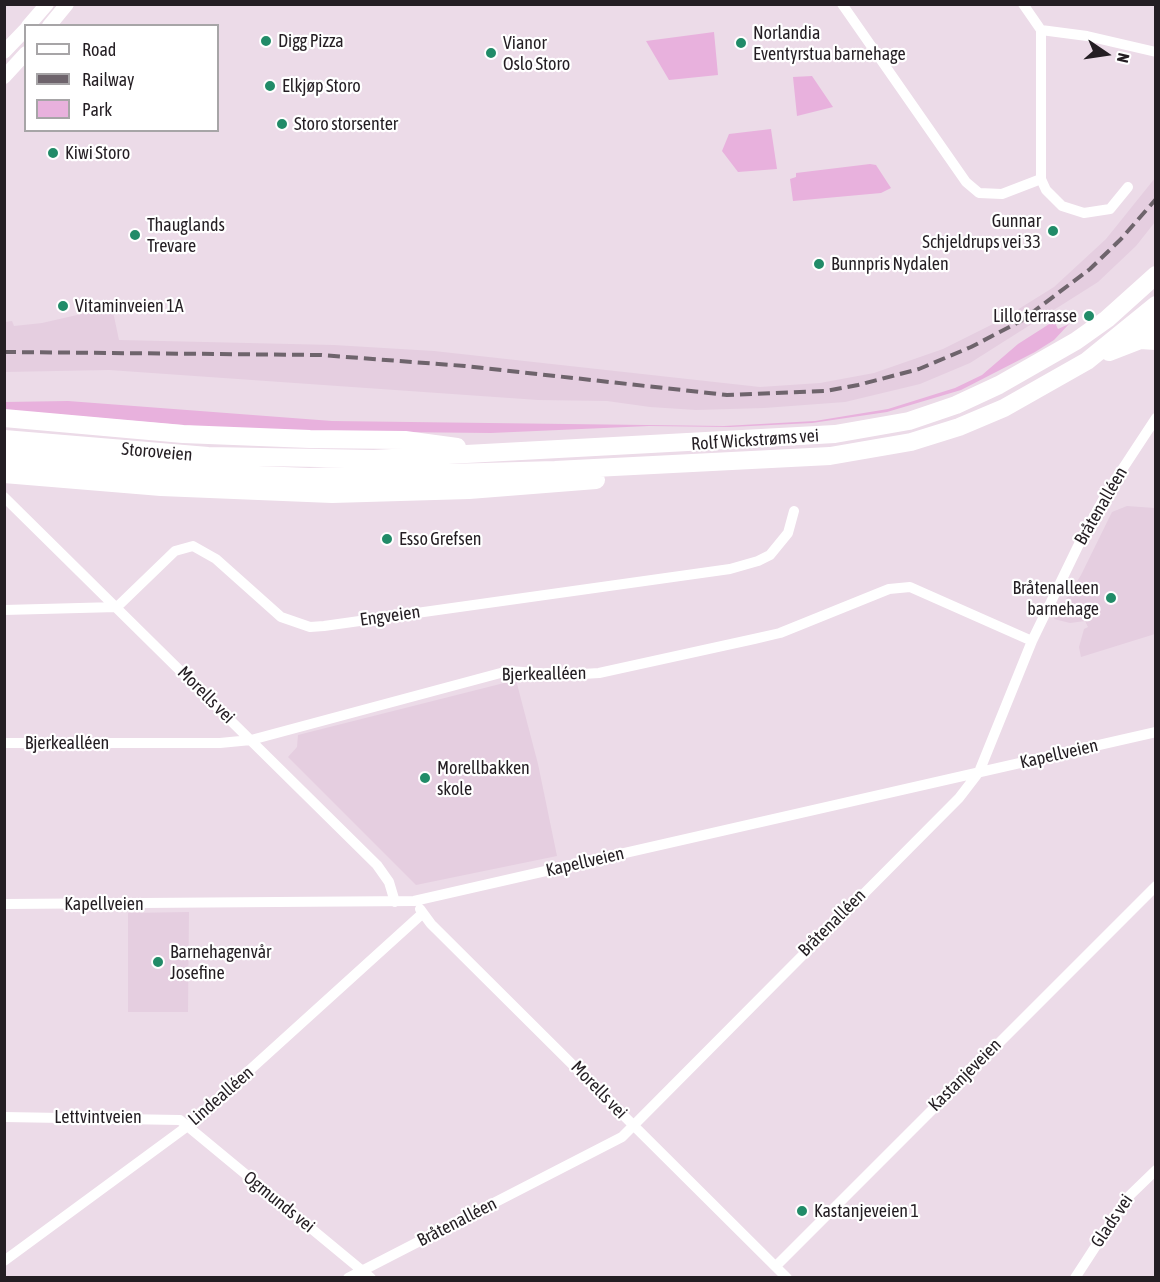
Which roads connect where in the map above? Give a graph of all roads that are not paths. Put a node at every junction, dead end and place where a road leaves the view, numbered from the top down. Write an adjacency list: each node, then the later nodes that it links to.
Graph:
1 (47, 4): 5 (street)
2 (67, 4): 6 (street)
3 (842, 4): 13 (street)
4 (1023, 4): 8 (street)
5 (30, 24)
6 (51, 24)
7 (24, 30): 9 (street)
8 (1041, 30): 10 (street); 13 (street)
9 (4, 52)
10 (1155, 52)
11 (24, 55): 12 (street)
12 (4, 77)
13 (1041, 179): 14 (street)
14 (1128, 187)
15 (1155, 275): 24 (highway, Rolf Wickstrøms vei)
16 (1155, 305): 20 (highway, Rolf Wickstrøms vei)
17 (1155, 325): 18 (highway)
18 (1137, 341): 19 (highway); 20 (highway)
19 (1155, 341)
20 (1087, 361): 27 (highway, Rolf Wickstrøms vei)
21 (4, 418): 24 (highway)
22 (1155, 418): 34 (street, Bråtenalléen)
23 (4, 439): 26 (highway, Storoveien)
24 (491, 452): 26 (highway, Rolf Wickstrøms vei)
25 (4, 456): 29 (highway, Storoveien)
26 (310, 459)
27 (711, 463): 28 (highway); 29 (highway, Rolf Wickstrøms vei)
28 (4, 474)
29 (309, 477)
30 (4, 497): 32 (street, Morells vei)
31 (794, 511): 32 (street, Engveien)
32 (117, 607): 33 (street); 36 (street, Morells vei)
33 (4, 610)
34 (1032, 641): 36 (street, Bjerkealléen); 38 (street, Bråtenalléen)
35 (1155, 732): 38 (street, Kapellveien)
36 (251, 740): 37 (street, Bjerkealléen); 40 (street, Morells vei)
37 (4, 743)
38 (979, 772): 41 (street, Kapellveien); 45 (street, Bråtenalléen)
39 (1155, 886): 49 (street, Kastanjeveien)
40 (395, 902): 41 (street, Kapellveien); 42 (street, Kapellveien)
41 (414, 902): 43 (street, Morells vei)
42 (4, 904)
43 (423, 913): 45 (street, Morells vei); 46 (street, Lindealléen)
44 (4, 1117): 46 (street, Lettvintveien)
45 (633, 1124): 49 (street, Morells vei); 50 (street, Bråtenalléen)
46 (189, 1125): 48 (street, Lindealléen); 50 (street, Ogmunds vei)
47 (1155, 1170): 53 (street, Glads vei)
48 (4, 1261)
49 (776, 1266): 52 (street, Morells vei)
50 (367, 1274): 51 (street, Bråtenalléen)
51 (348, 1278)
52 (787, 1278)
53 (1075, 1278)

